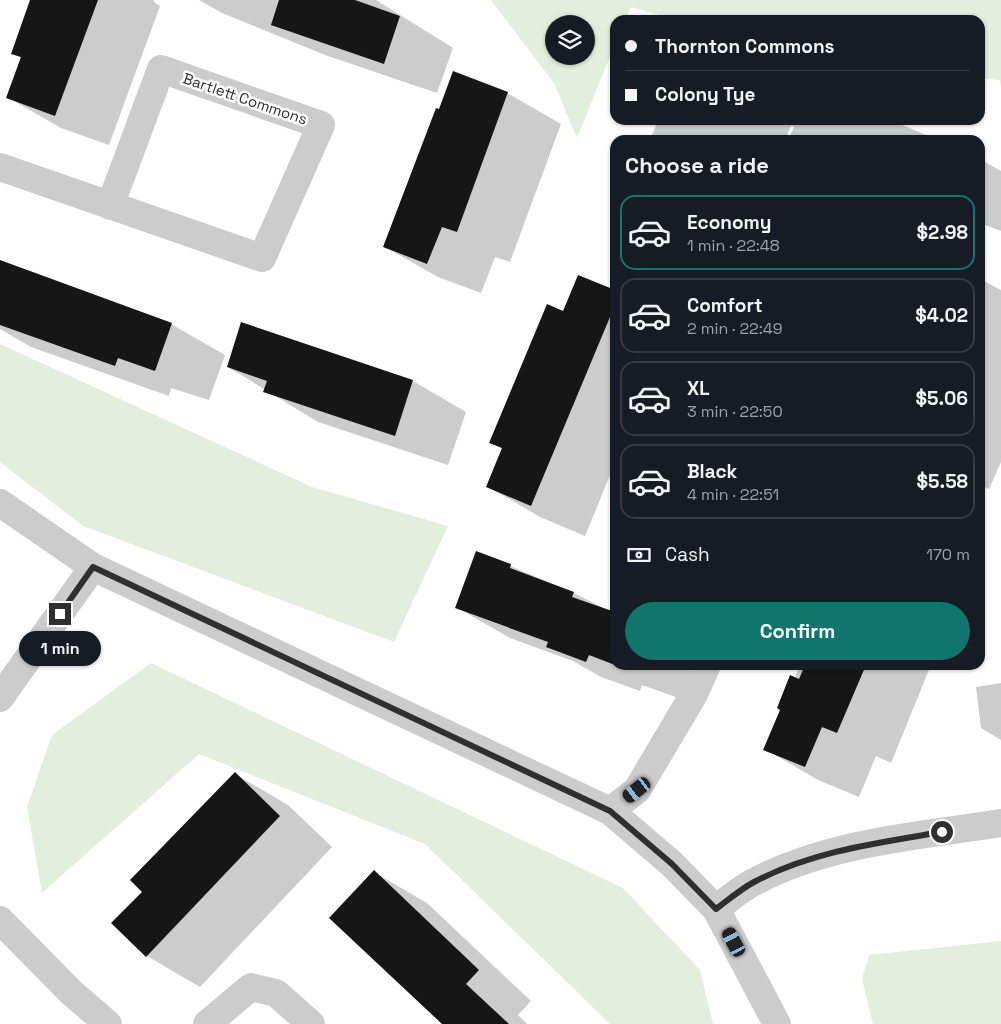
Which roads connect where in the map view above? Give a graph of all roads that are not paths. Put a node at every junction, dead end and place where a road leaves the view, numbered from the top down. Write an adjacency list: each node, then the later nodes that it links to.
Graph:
1 (0, 167): 2 (street, Bartlett Commons)
2 (110, 206): 2 (street, Bartlett Commons)
3 (0, 503): 4 (street)
4 (93, 567): 6 (street); 7 (street)
5 (705, 670): 7 (street)
6 (0, 698)
7 (610, 811): 9 (street)
8 (1001, 822): 9 (street)
9 (716, 909): 14 (street)
10 (0, 920): 11 (street)
11 (108, 1024)
12 (207, 1024): 13 (street)
13 (311, 1024)
14 (777, 1024)

